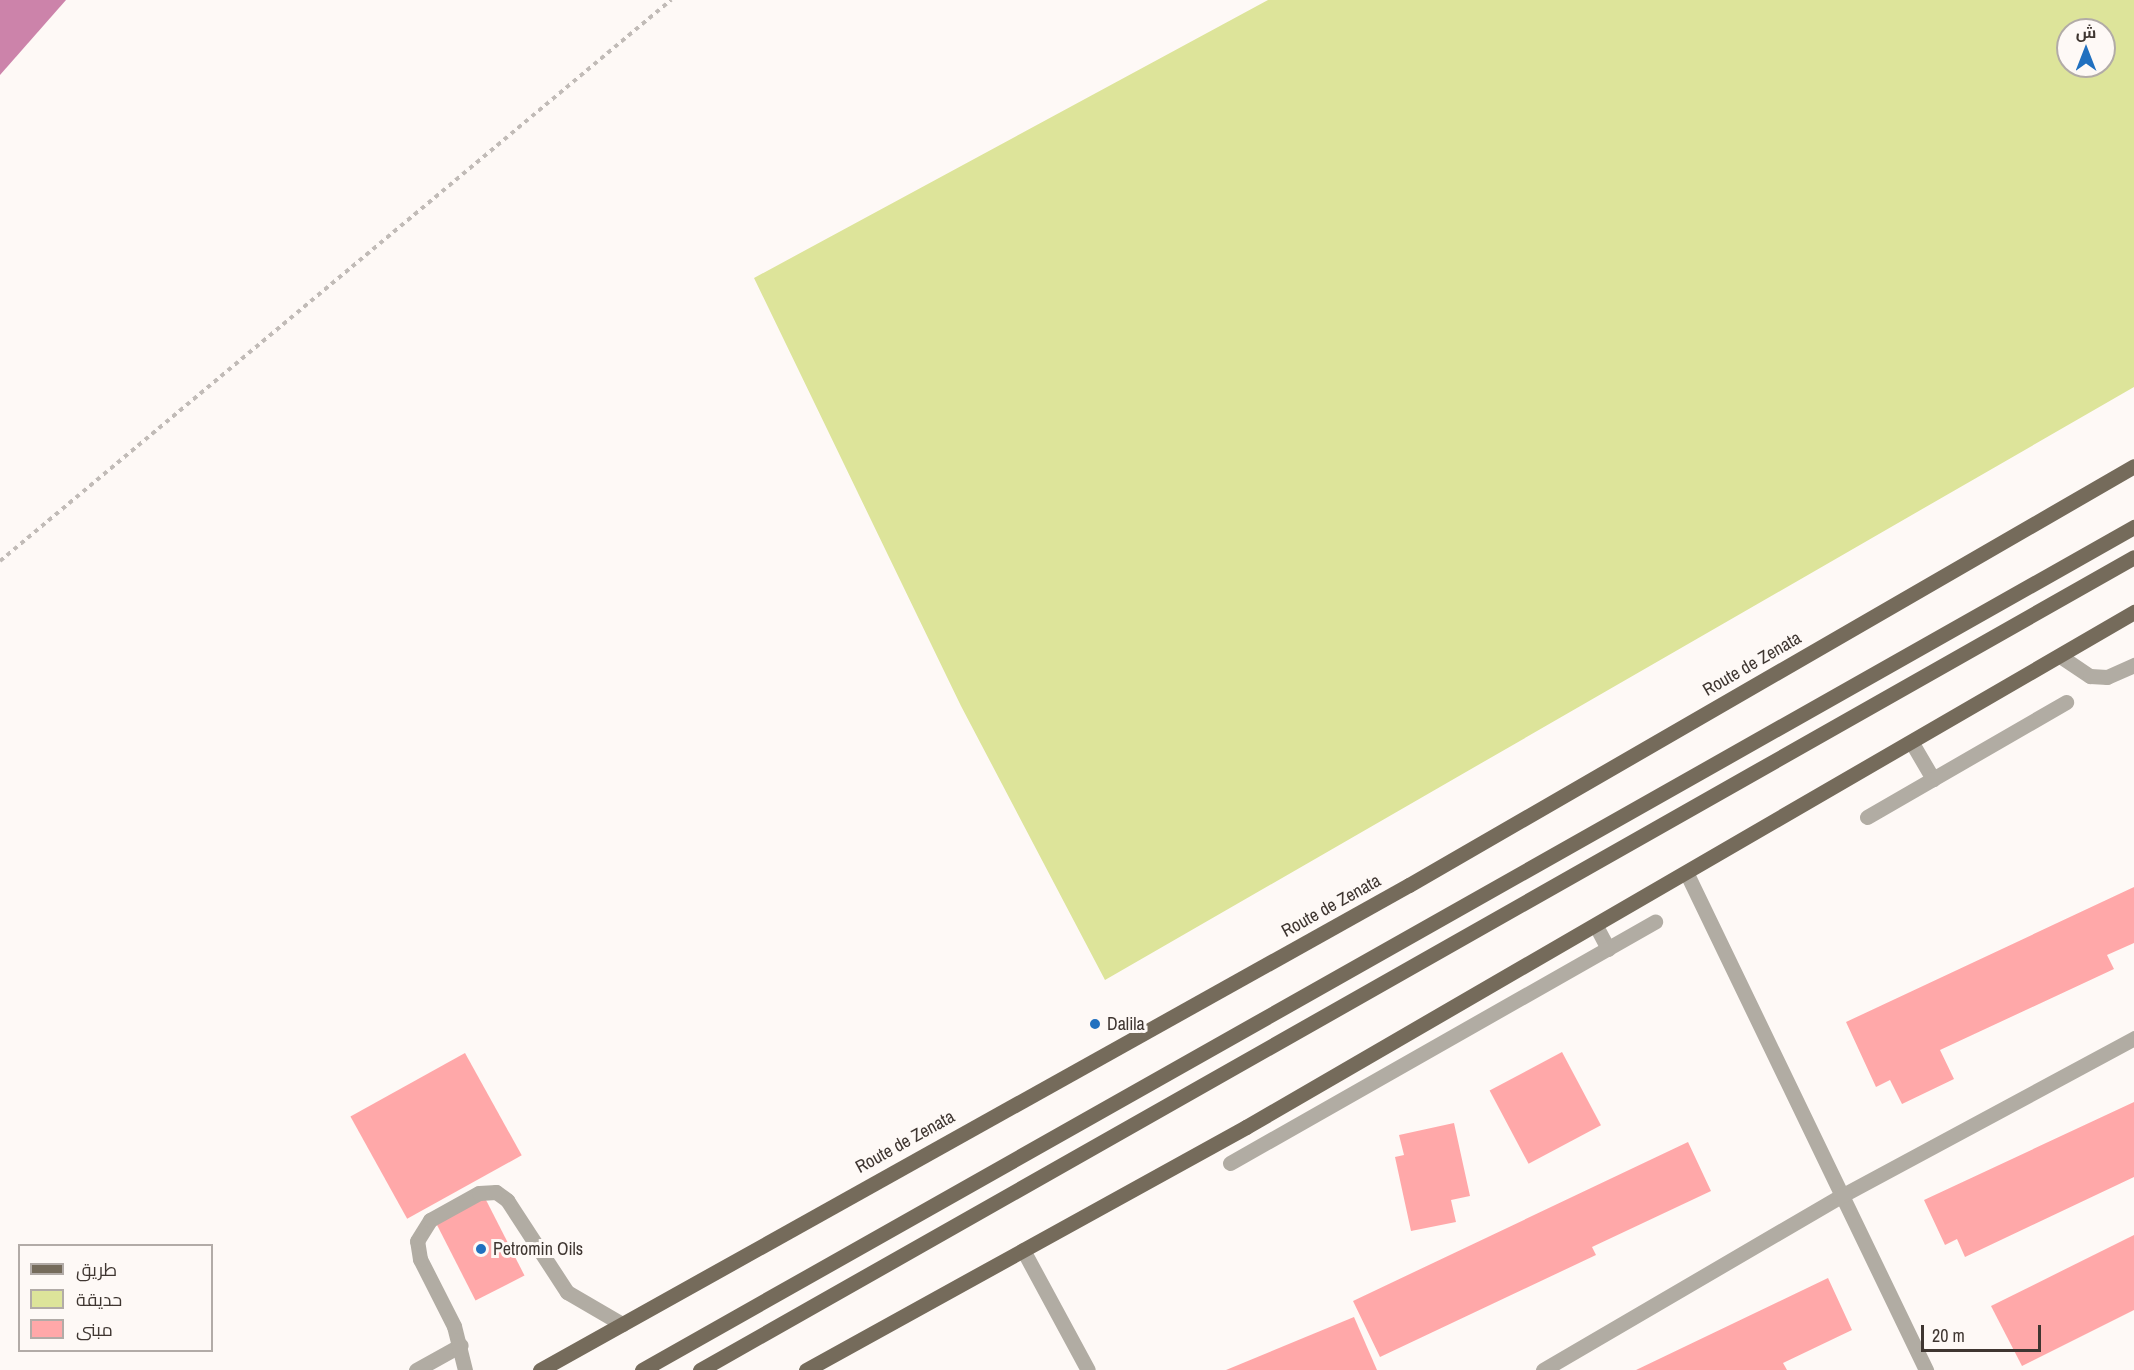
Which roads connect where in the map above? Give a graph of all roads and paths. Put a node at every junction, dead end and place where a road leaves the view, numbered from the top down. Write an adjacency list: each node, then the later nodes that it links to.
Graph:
1 (671, 0): 5 (path)
2 (2134, 466): 21 (main road, Route de Zenata)
3 (2134, 527): 26 (main road)
4 (2134, 556): 27 (main road)
5 (0, 561)
6 (2134, 612): 7 (main road)
7 (2060, 656): 8 (street); 10 (main road)
8 (2134, 665)
9 (2066, 702): 11 (street)
10 (1912, 743): 11 (street); 13 (main road)
11 (1932, 779): 12 (street)
12 (1867, 818)
13 (1687, 874): 15 (main road); 19 (street)
14 (1655, 922): 16 (street)
15 (1596, 926): 16 (street); 20 (main road)
16 (1608, 949): 18 (street)
17 (2134, 1038): 19 (street)
18 (1230, 1163)
19 (1844, 1195): 30 (street); 31 (street)
20 (1023, 1250): 28 (main road); 29 (street)
21 (622, 1324): 22 (street); 25 (main road, Route de Zenata)
22 (461, 1345): 23 (street); 24 (street)
23 (416, 1370)
24 (465, 1370)
25 (540, 1370)
26 (642, 1370)
27 (700, 1370)
28 (806, 1370)
29 (1088, 1370)
30 (1544, 1370)
31 (1926, 1370)

